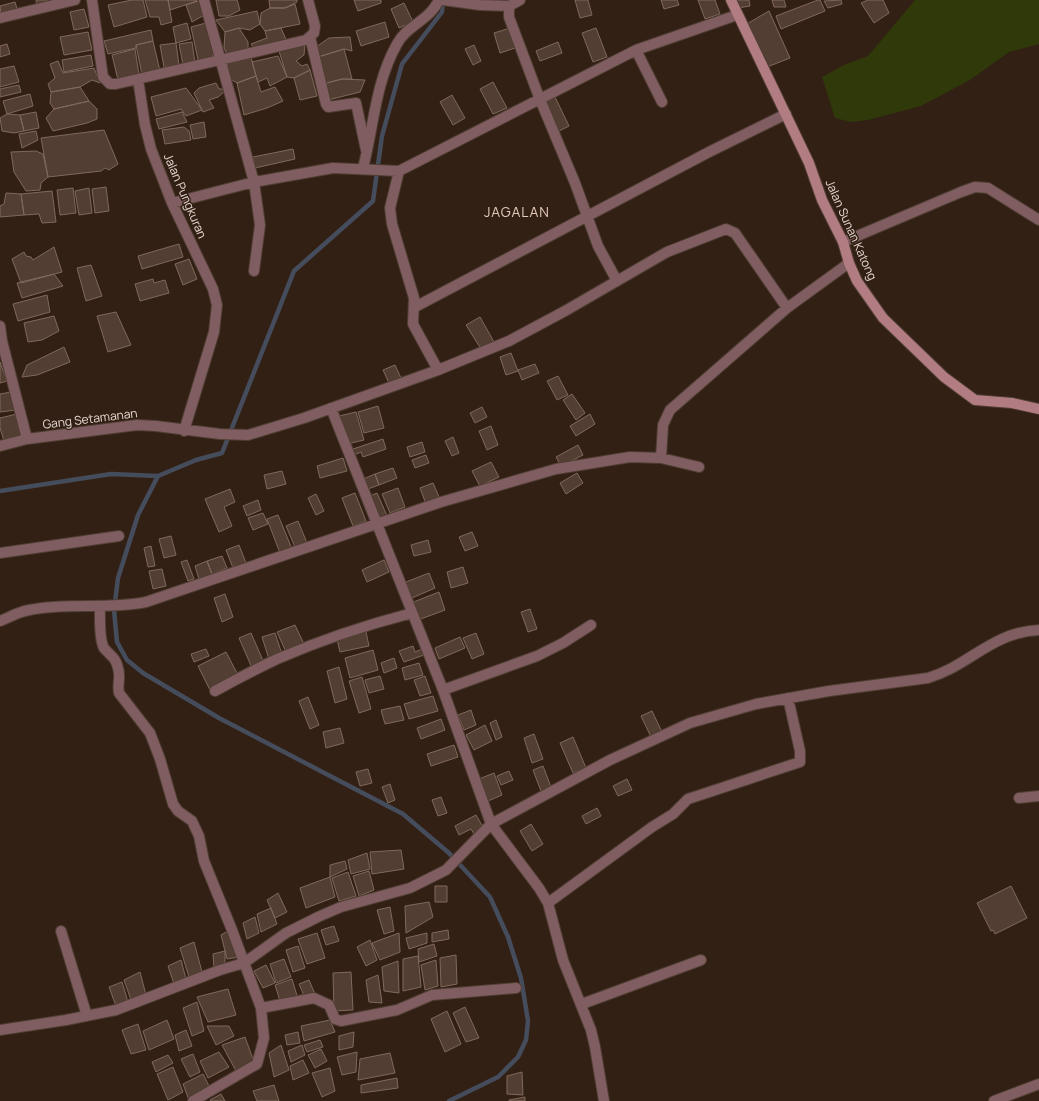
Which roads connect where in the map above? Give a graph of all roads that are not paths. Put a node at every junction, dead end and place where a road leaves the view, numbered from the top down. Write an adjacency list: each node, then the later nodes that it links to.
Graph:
1 (75, 0): 12 (street)
2 (92, 0): 16 (street)
3 (204, 0): 15 (street)
4 (308, 0): 13 (street)
5 (438, 0): 20 (street)
6 (443, 0): 9 (street)
7 (520, 0): 10 (street)
8 (731, 0): 11 (street, Jalan Sunan Katong)
9 (469, 3): 10 (street)
10 (509, 6): 17 (street)
11 (737, 15): 14 (street); 19 (street, Jalan Sunan Katong)
12 (0, 18)
13 (310, 38): 15 (street); 20 (street)
14 (636, 50): 17 (street); 18 (street)
15 (221, 60): 16 (street); 23 (street)
16 (138, 79): 24 (street, Jalan Pungkuran)
17 (539, 98): 22 (street); 25 (street)
18 (662, 102)
19 (786, 114): 25 (street); 27 (street, Jalan Sunan Katong)
20 (367, 155): 21 (street)
21 (365, 169): 22 (street); 23 (street)
22 (395, 171): 31 (street)
23 (254, 182): 24 (street); 29 (street)
24 (172, 203): 38 (street, Jalan Pungkuran)
25 (588, 217): 30 (street); 31 (street)
26 (1039, 220): 27 (street)
27 (843, 242): 28 (street, Jalan Sunan Katong)
28 (849, 264): 32 (street); 37 (street, Jalan Sunan Katong)
29 (254, 271)
30 (618, 281): 32 (street); 35 (street)
31 (415, 307): 35 (street)
32 (787, 308): 41 (street)
33 (0, 326): 34 (street)
34 (1, 342): 39 (street)
35 (438, 370): 36 (street)
36 (330, 408): 38 (street, Gang Setamanan); 43 (street)
37 (1039, 409)
38 (184, 431): 39 (street, Gang Setamanan)
39 (27, 439): 40 (street, Gang Setamanan)
40 (0, 446)
41 (661, 458): 42 (street); 43 (street)
42 (699, 467)
43 (376, 525): 46 (street); 47 (street)
44 (119, 536): 45 (street)
45 (0, 553)
46 (102, 607): 48 (street); 60 (street)
47 (412, 613): 51 (street); 52 (street)
48 (0, 621)
49 (591, 625): 51 (street)
50 (1039, 630): 53 (street)
51 (443, 690): 56 (street)
52 (215, 691)
53 (788, 698): 56 (street); 57 (street)
54 (1039, 796): 55 (street)
55 (1019, 798)
56 (491, 824): 57 (street); 60 (street)
57 (548, 903): 62 (street)
58 (61, 931): 64 (street)
59 (701, 960): 62 (street)
60 (244, 963): 63 (street); 64 (street)
61 (516, 988): 63 (street)
62 (582, 1004): 68 (street)
63 (261, 1008): 67 (street)
64 (87, 1016): 65 (street)
65 (0, 1030)
66 (1039, 1084): 69 (street)
67 (193, 1101)
68 (604, 1101)
69 (994, 1101)

